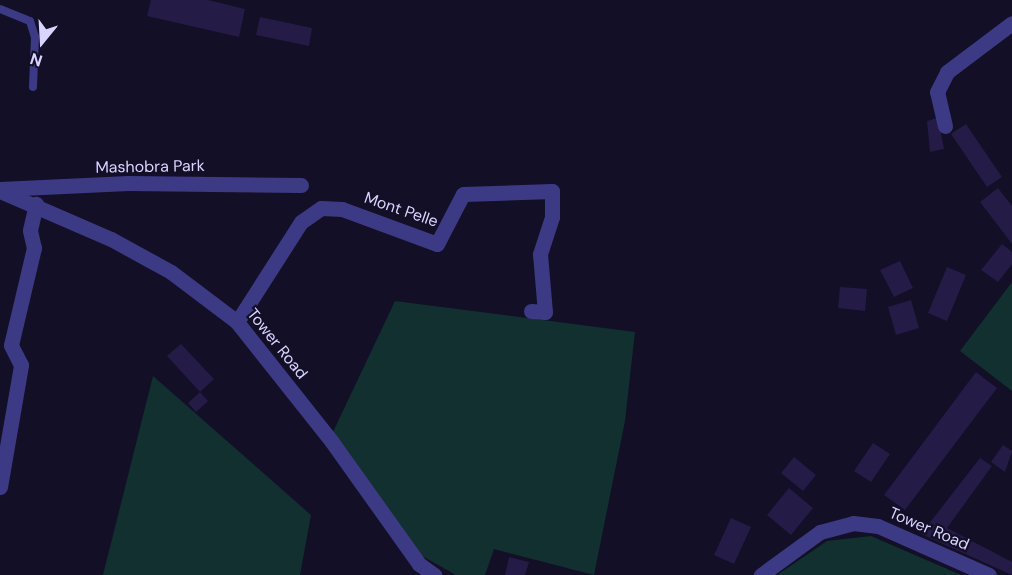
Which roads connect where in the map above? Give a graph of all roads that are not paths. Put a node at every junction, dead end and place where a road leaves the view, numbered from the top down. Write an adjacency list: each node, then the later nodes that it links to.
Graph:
1 (0, 9): 3 (lane)
2 (1012, 23): 4 (street)
3 (33, 87)
4 (945, 126)
5 (301, 185): 6 (street, Mashobra Park)
6 (0, 190): 7 (street, Tower Road)
7 (36, 204): 9 (street, Tower Road); 10 (street)
8 (531, 311): 9 (street, Mont Pelle)
9 (237, 322): 11 (street, Tower Road)
10 (0, 487)
11 (434, 575)
12 (761, 575): 13 (street, Tower Road)
13 (989, 575)

